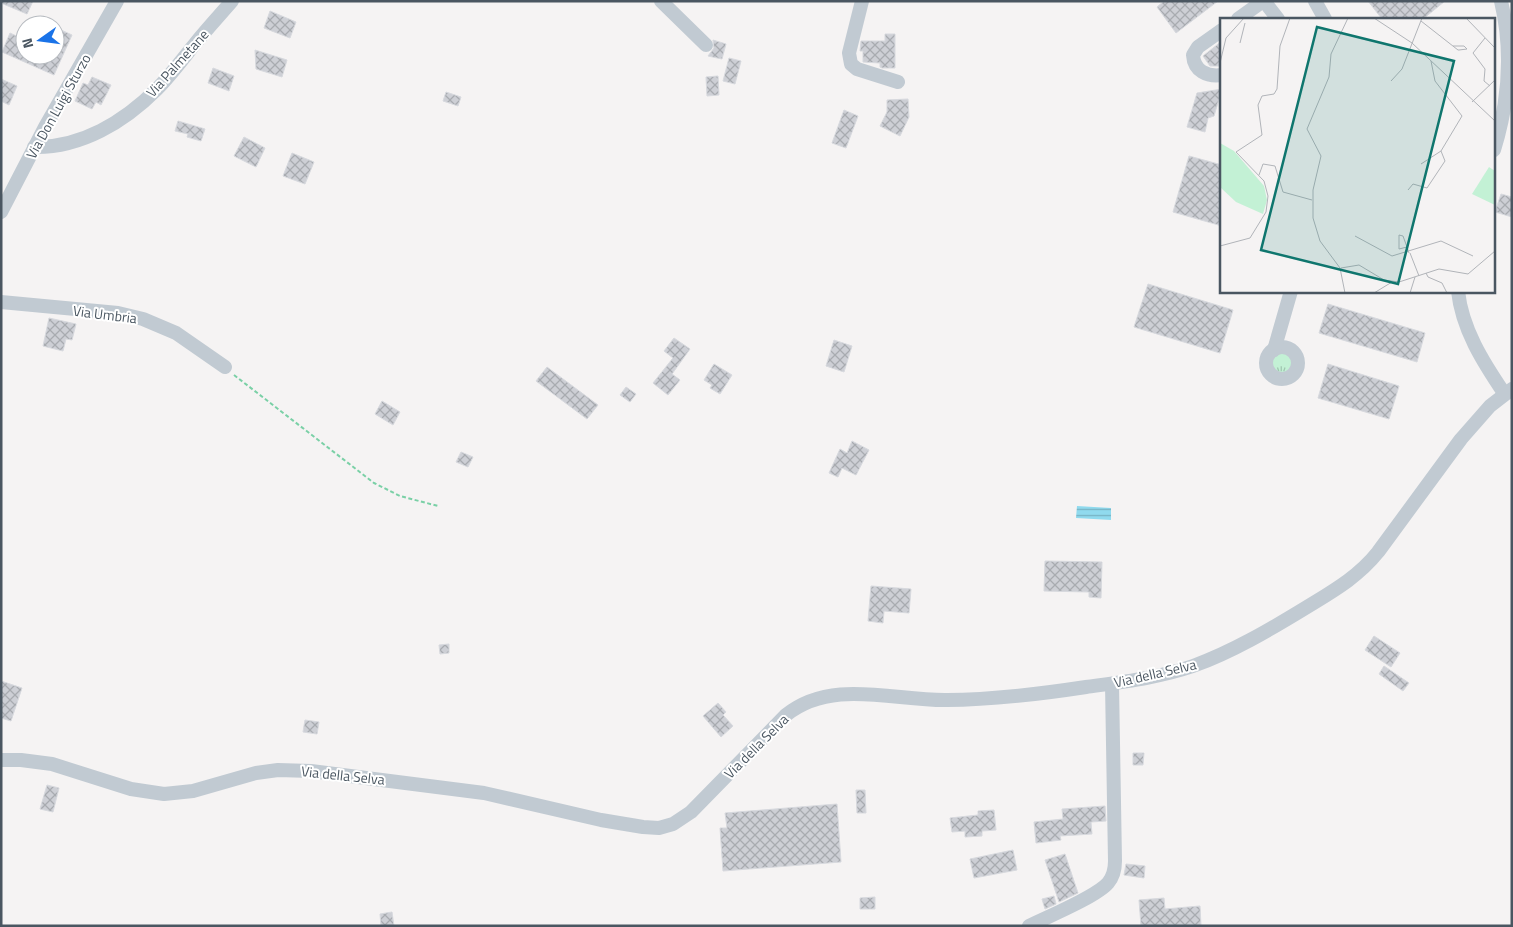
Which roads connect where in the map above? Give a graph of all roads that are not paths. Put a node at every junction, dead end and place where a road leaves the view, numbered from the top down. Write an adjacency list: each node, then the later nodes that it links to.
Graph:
1 (118, 1): 17 (street, Via Don Luigi Sturzo)
2 (232, 1): 17 (street, Via Palmetane)
3 (661, 1): 13 (street)
4 (862, 1): 15 (street)
5 (1264, 1): 8 (street); 9 (street)
6 (1314, 1): 10 (street)
7 (1501, 1): 12 (street)
8 (1239, 18)
9 (1277, 18)
10 (1324, 18)
11 (1220, 31): 14 (street)
12 (1510, 38): 16 (street)
13 (706, 45)
14 (1220, 75)
15 (898, 82)
16 (1496, 143)
17 (34, 147): 18 (street, Via Don Luigi Sturzo)
18 (1, 212)
19 (1291, 292): 22 (street)
20 (1458, 292): 24 (street)
21 (1, 302): 23 (street, Via Umbria)
22 (1274, 350)
23 (225, 367)
24 (1508, 391): 25 (street, Via della Selva)
25 (1112, 684): 26 (street, Via della Selva); 27 (street)
26 (1, 760)
27 (1029, 926)

